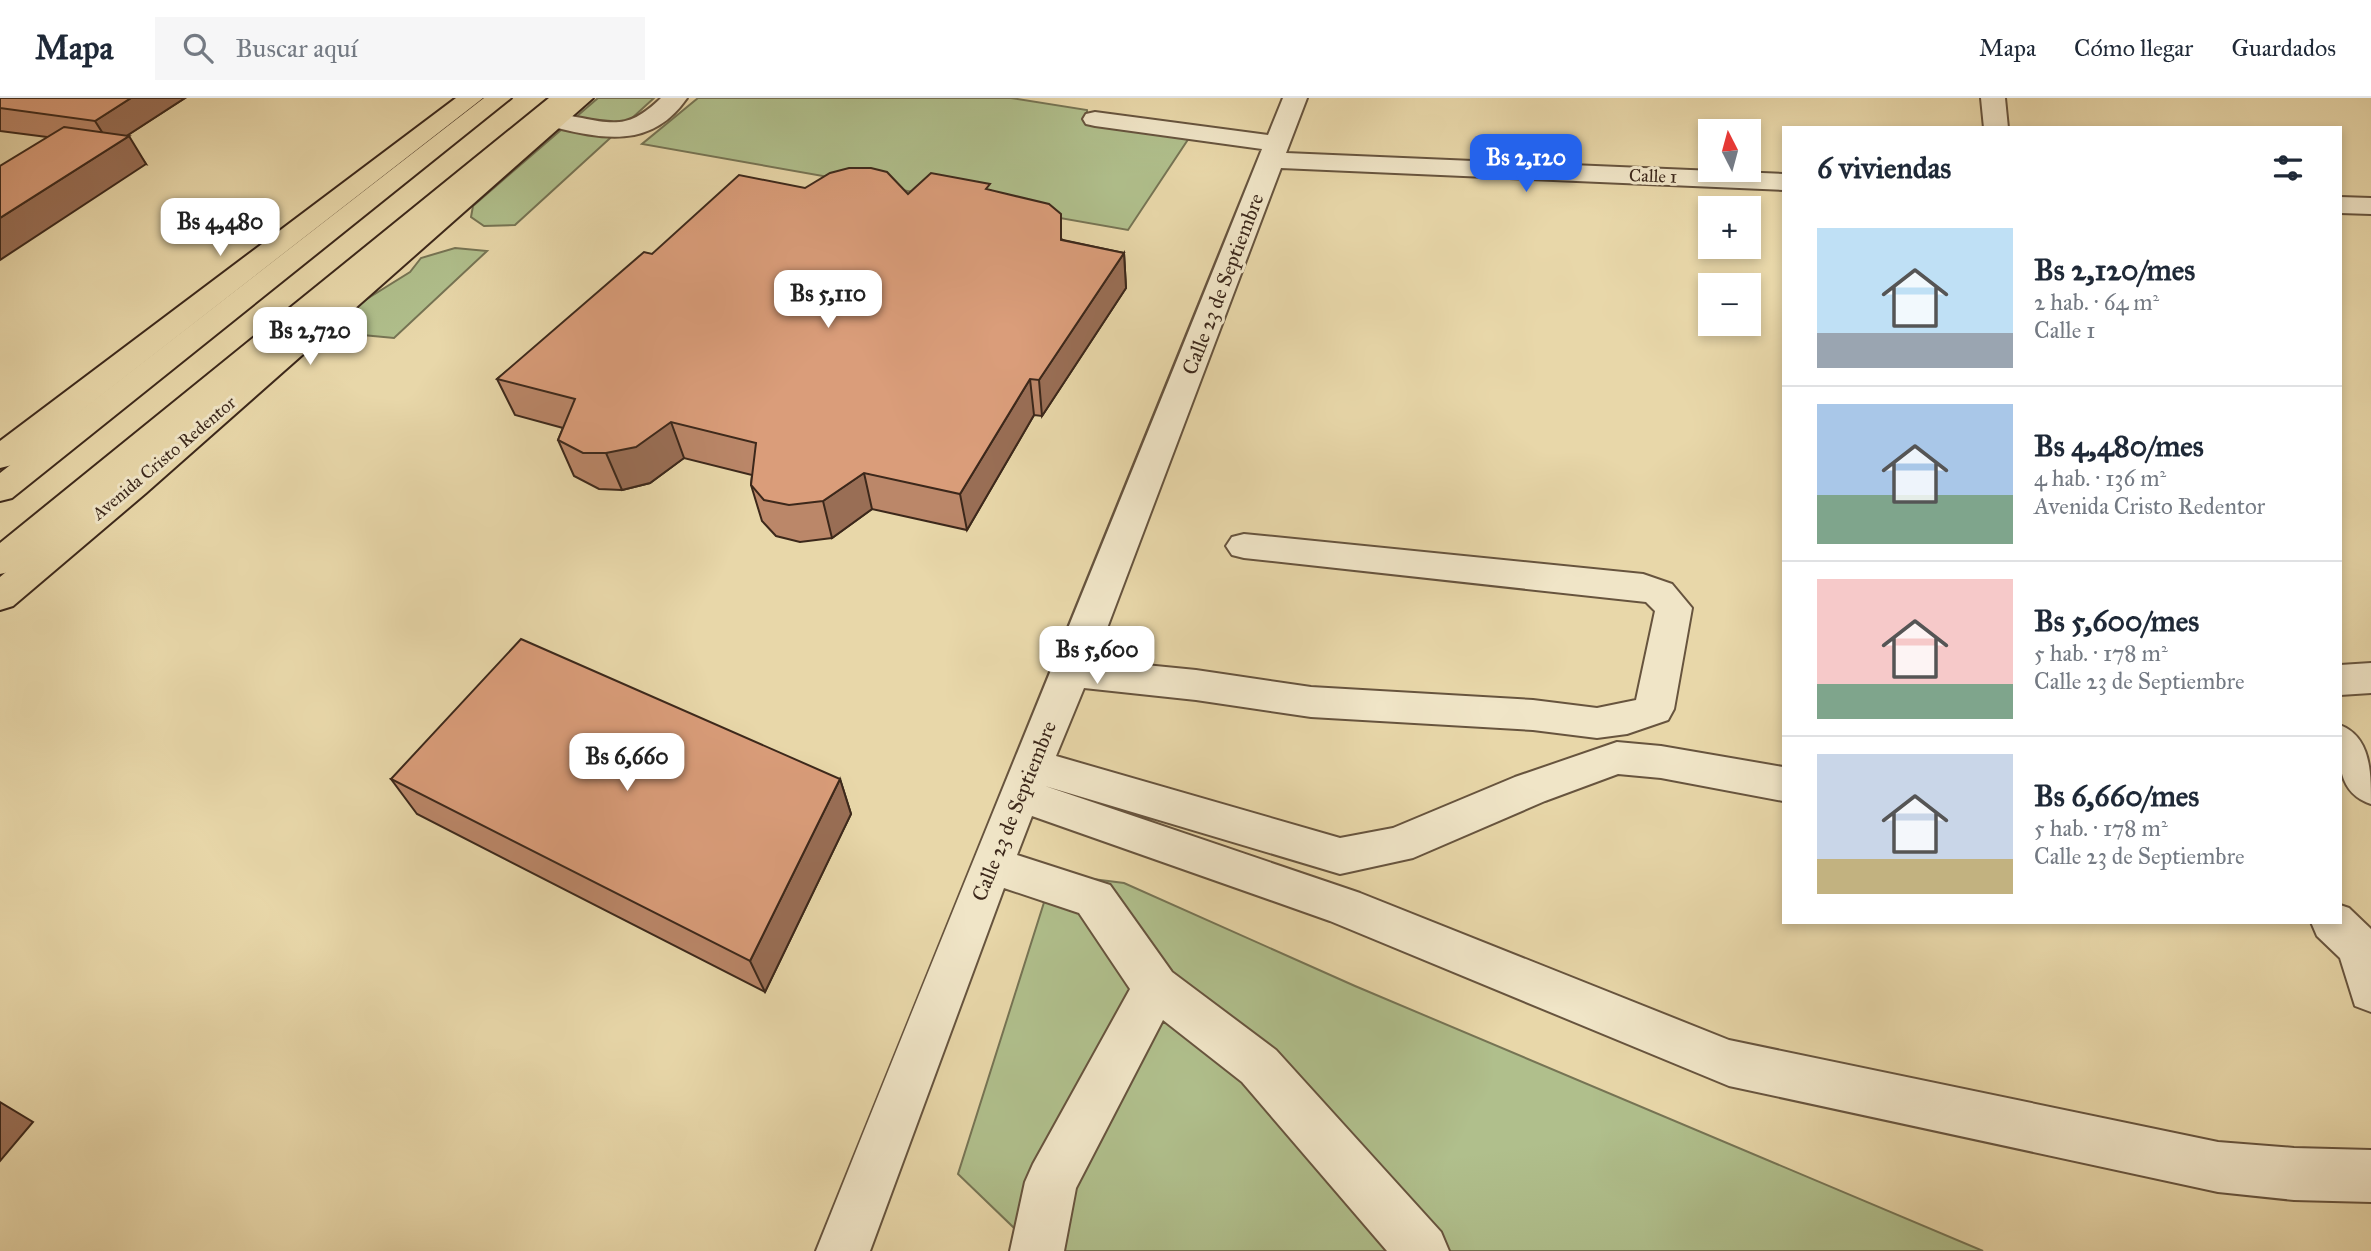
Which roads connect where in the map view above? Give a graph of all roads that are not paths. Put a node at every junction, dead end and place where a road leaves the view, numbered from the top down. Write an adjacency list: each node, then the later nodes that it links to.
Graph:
1 (499, 98): 6 (main road)
2 (581, 98): 7 (main road, Avenida Cristo Redentor)
3 (675, 98): 7 (street)
4 (1296, 98): 10 (street, Calle 23 de Septiembre)
5 (1993, 98): 9 (street)
6 (470, 109): 14 (main road); 15 (main road)
7 (550, 115): 17 (main road, Avenida Cristo Redentor); 18 (main road, Avenida Cristo Redentor)
8 (1095, 119): 10 (street, Calle 1)
9 (1996, 126)
10 (1275, 152): 11 (street, Calle 1); 19 (street, Calle 23 de Septiembre)
11 (1782, 182)
12 (2342, 205): 13 (street)
13 (2371, 206)
14 (0, 457)
15 (0, 490)
16 (1244, 546): 19 (street)
17 (0, 562)
18 (0, 597)
19 (1071, 672): 23 (street, Calle 23 de Septiembre)
20 (2371, 678): 21 (street)
21 (2342, 680)
22 (2342, 744): 25 (street)
23 (1025, 779): 24 (street); 26 (street, Calle 23 de Septiembre); 30 (street)
24 (1782, 784)
25 (2371, 787)
26 (991, 865): 28 (street); 31 (street, Calle 23 de Septiembre)
27 (2335, 924): 29 (street)
28 (1156, 987): 32 (street); 33 (street)
29 (2371, 991)
30 (2371, 1176)
31 (842, 1251)
32 (1037, 1251)
33 (1422, 1251)

